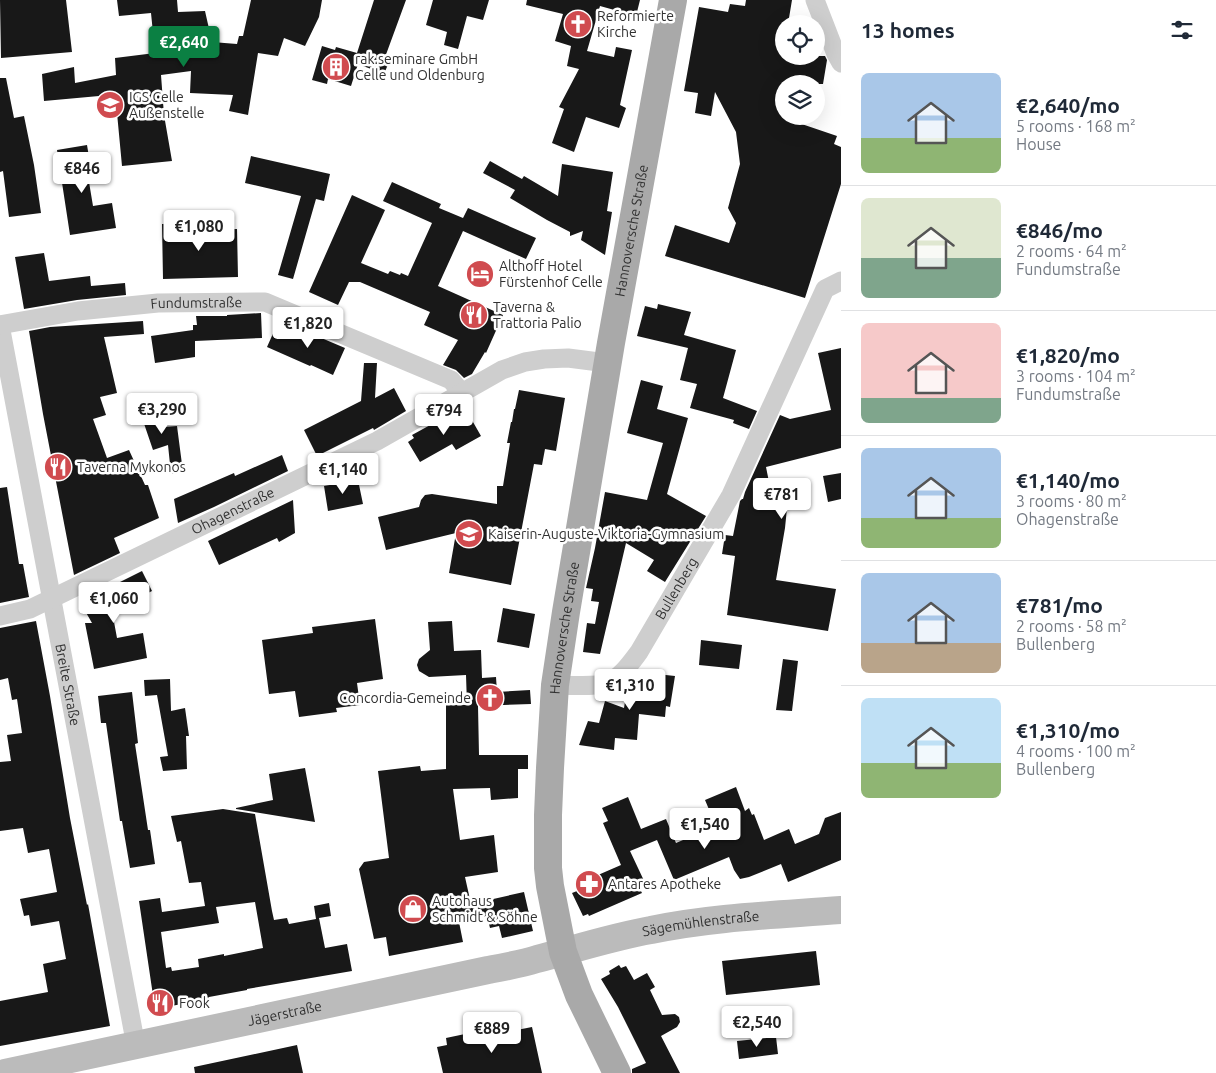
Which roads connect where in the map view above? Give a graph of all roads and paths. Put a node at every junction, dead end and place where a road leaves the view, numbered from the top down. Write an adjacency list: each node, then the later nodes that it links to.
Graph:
1 (673, 0): 6 (main road, Hannoversche Straße)
2 (815, 0): 3 (street)
3 (841, 62)
4 (841, 281): 10 (street, Bullenberg)
5 (0, 325): 7 (street, Fundumstraße); 8 (street, Breite Straße)
6 (607, 363): 7 (street, Ohagenstraße); 10 (main road, Hannoversche Straße)
7 (462, 393): 8 (street, Ohagenstraße)
8 (52, 598): 9 (street, Ohagenstraße); 13 (street, Breite Straße)
9 (0, 616)
10 (556, 684): 12 (main road, Hannoversche Straße)
11 (841, 910): 12 (street, Sägemühlenstraße)
12 (564, 952): 13 (street, Jägerstraße); 15 (main road, Hannoversche Straße)
13 (136, 1046): 14 (street, Jägerstraße)
14 (5, 1073)
15 (618, 1073)

